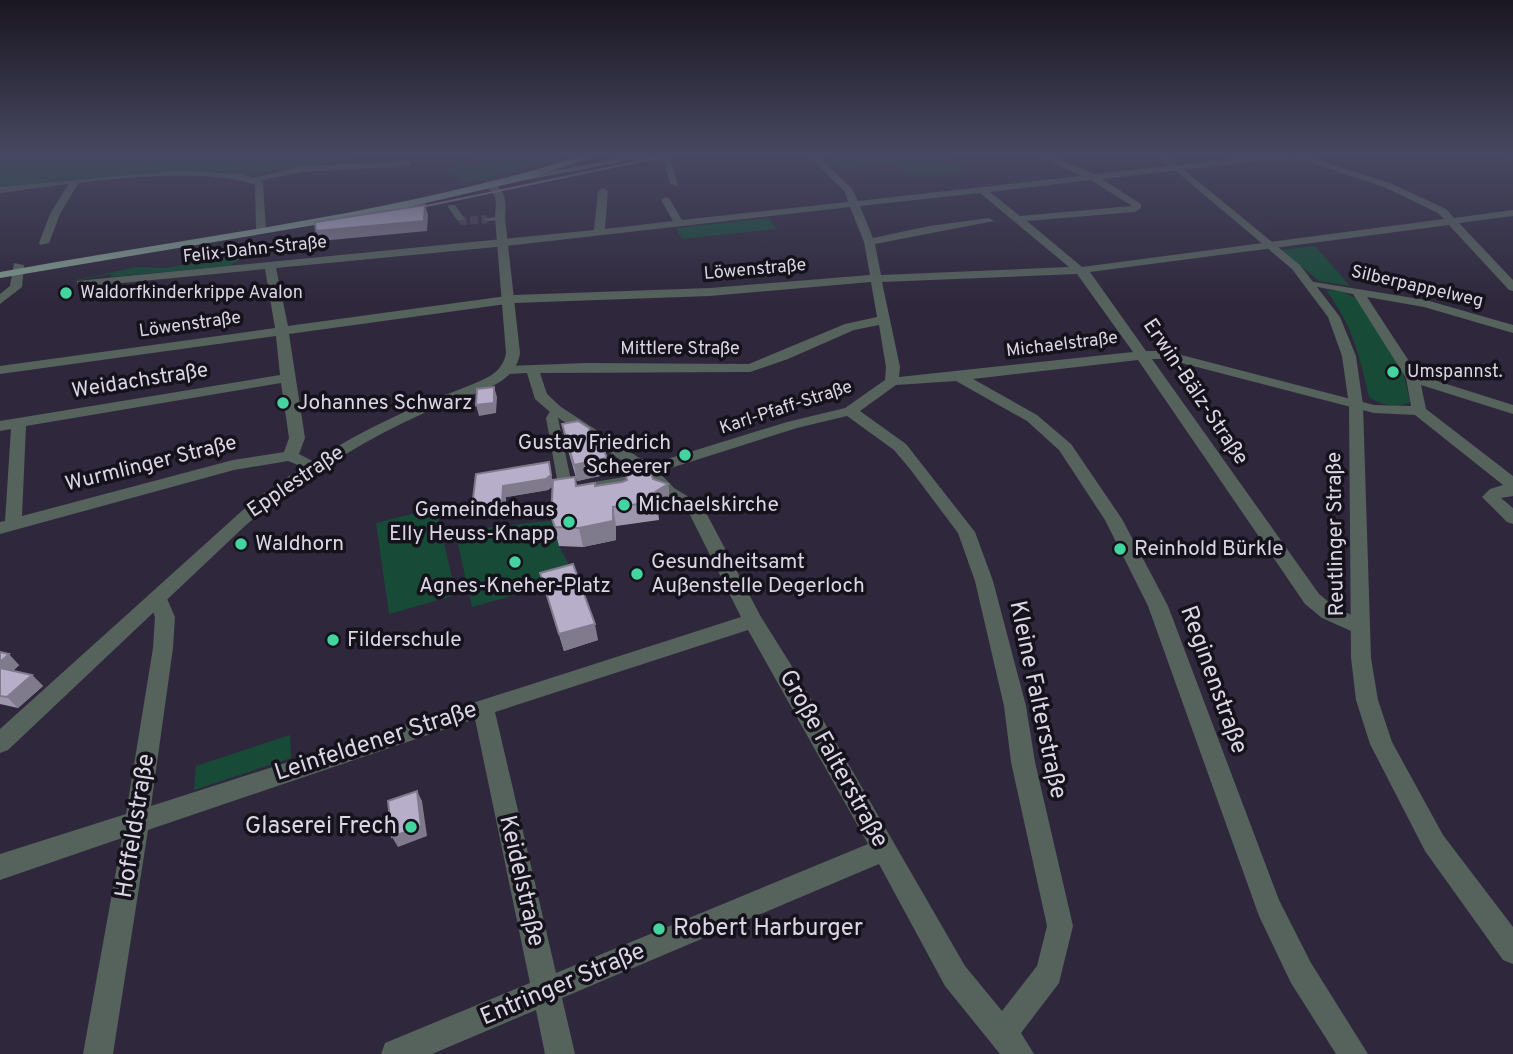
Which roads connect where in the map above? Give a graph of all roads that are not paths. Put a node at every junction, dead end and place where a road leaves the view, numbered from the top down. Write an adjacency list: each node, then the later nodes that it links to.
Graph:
1 (61, 204): 25 (street)
2 (260, 204): 22 (street)
3 (413, 204): 22 (main road)
4 (501, 204): 16 (street)
5 (602, 204): 23 (street)
6 (668, 204): 21 (street)
7 (853, 204): 21 (street, Felix-Dahn-Straße)
8 (855, 204): 24 (street)
9 (1001, 204): 18 (street, Erwin-Bälz-Straße)
10 (1135, 204): 18 (street)
11 (1221, 204): 27 (street, Reutlinger Straße)
12 (1429, 204): 19 (street)
13 (452, 207): 15 (street)
14 (1513, 213): 19 (street, Löwenstraße)
15 (460, 218)
16 (500, 218): 17 (street); 26 (street)
17 (486, 219)
18 (1020, 219): 33 (street, Erwin-Bälz-Straße)
19 (1453, 221): 27 (street, Löwenstraße); 28 (street)
20 (989, 222): 24 (street)
21 (679, 223): 23 (street, Felix-Dahn-Straße)
22 (260, 228): 32 (main road)
23 (599, 232): 26 (street, Felix-Dahn-Straße)
24 (869, 242): 35 (street)
25 (44, 243)
26 (502, 243): 29 (street, Felix-Dahn-Straße); 41 (street)
27 (1270, 245): 33 (street, Löwenstraße); 37 (street, Reutlinger Straße)
28 (1491, 262): 30 (street); 38 (street)
29 (270, 266): 36 (street, Felix-Dahn-Straße); 43 (street)
30 (1513, 267)
31 (0, 268): 32 (main road)
32 (18, 268): 34 (main road); 40 (street)
33 (1082, 270): 35 (street, Löwenstraße); 45 (street, Erwin-Bälz-Straße)
34 (0, 275)
35 (877, 278): 41 (street, Löwenstraße); 42 (street)
36 (81, 283)
37 (1312, 284): 39 (street, Silberpappelweg); 53 (street, Reutlinger Straße)
38 (1513, 287)
39 (1357, 290): 44 (street, Silberpappelweg); 51 (street)
40 (0, 300)
41 (507, 301): 43 (street, Löwenstraße); 47 (street)
42 (885, 320): 48 (street, Mittlere Straße); 52 (street)
43 (282, 329): 46 (street, Löwenstraße); 50 (street)
44 (1513, 329)
45 (1143, 355): 49 (street, Michaelstraße); 53 (street, Michaelstraße); 67 (street, Erwin-Bälz-Straße)
46 (0, 370)
47 (507, 370): 48 (street, Mittlere Straße); 61 (street, Epplestraße)
48 (533, 371): 54 (street, Große Falterstraße)
49 (958, 376): 52 (street, Michaelstraße); 79 (street, Reginenstraße)
50 (287, 378): 58 (street, Weidachstraße); 60 (street)
51 (1413, 378): 55 (street); 57 (street)
52 (892, 381): 56 (street, Karl-Pfaff-Straße)
53 (1356, 405): 57 (street, Michaelstraße); 67 (street, Reutlinger Straße)
54 (556, 410): 62 (street, Große Falterstraße); 62 (street)
55 (1513, 410)
56 (850, 411): 62 (street, Karl-Pfaff-Straße); 75 (street, Kleine Falterstraße)
57 (1419, 411): 63 (street)
58 (19, 423): 59 (street, Weidachstraße); 64 (street)
59 (0, 426)
60 (290, 456): 61 (street); 64 (street, Wurmlinger Straße)
61 (314, 466): 65 (street, Epplestraße)
62 (648, 467): 66 (street, Große Falterstraße)
63 (1513, 518)
64 (6, 526)
65 (158, 599): 69 (street, Epplestraße); 70 (street, Hoffeldstraße)
66 (753, 621): 68 (street, Leinfeldener Straße); 71 (street, Große Falterstraße)
67 (1360, 627): 73 (street, Reutlinger Straße)
68 (482, 707): 70 (street, Leinfeldener Straße); 74 (street, Keidelstraße)
69 (0, 743)
70 (137, 822): 72 (street, Leinfeldener Straße); 76 (street, Hoffeldstraße)
71 (884, 849): 74 (street, Entringer Straße); 75 (street, Große Falterstraße)
72 (0, 867)
73 (1513, 950)
74 (546, 992): 77 (street, Entringer Straße); 78 (street, Keidelstraße)
75 (1011, 1043)
76 (98, 1054)
77 (396, 1054)
78 (560, 1054)
79 (1353, 1054)

